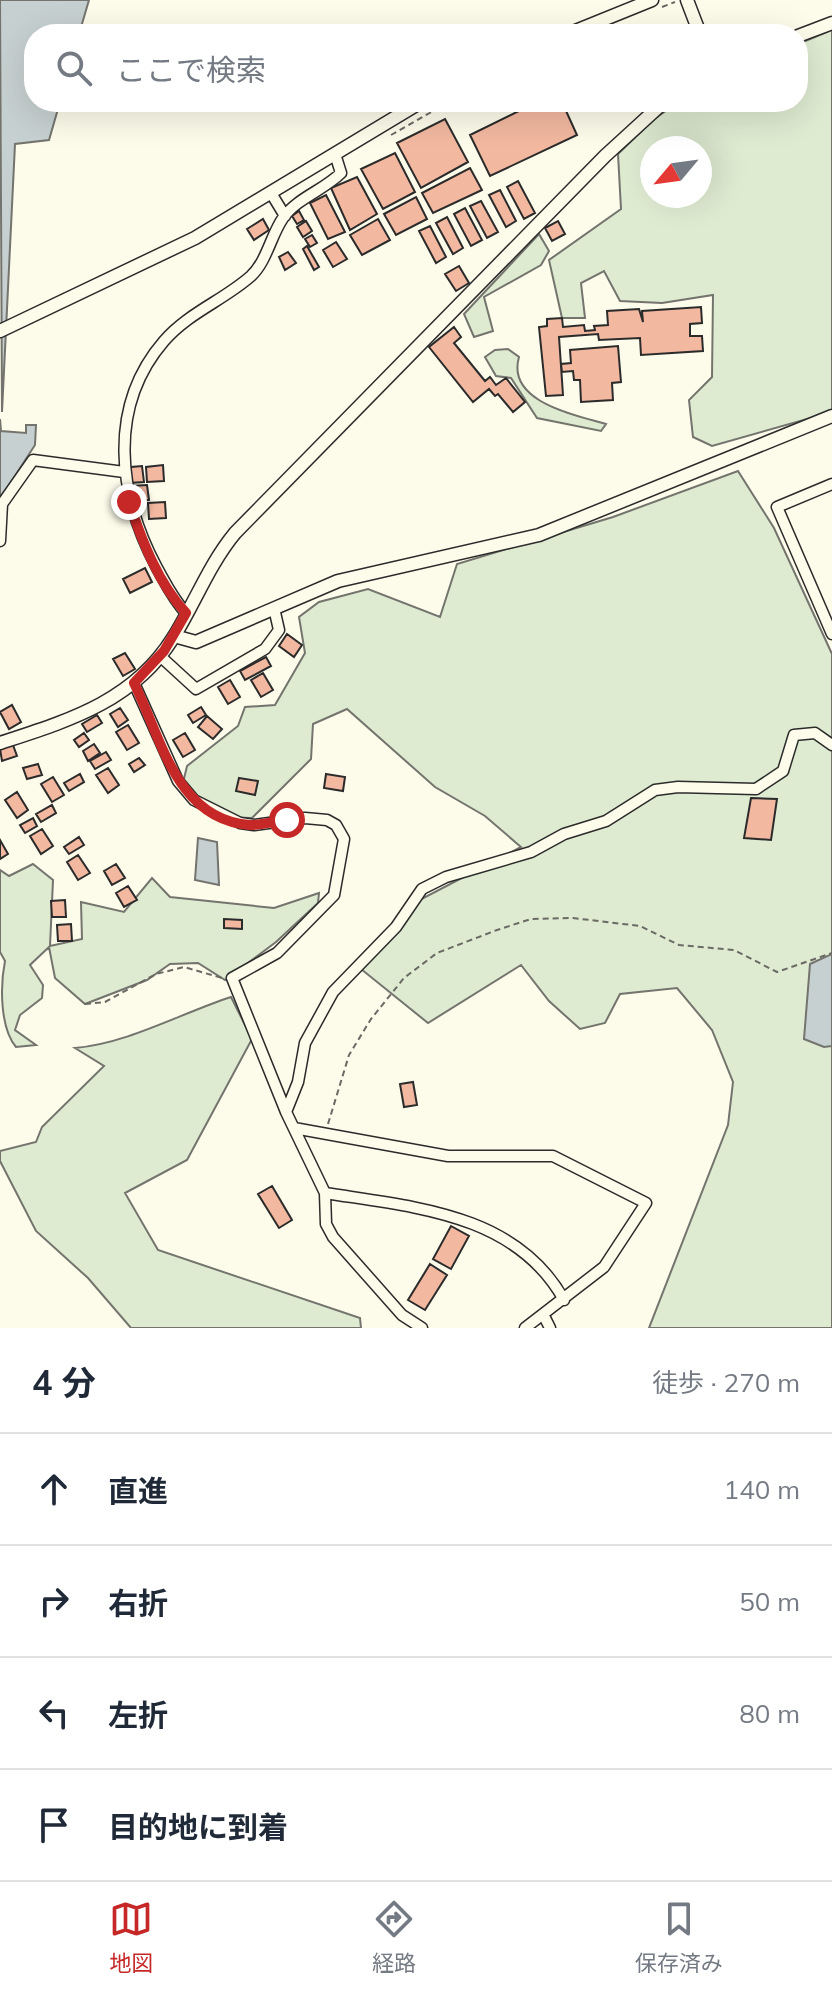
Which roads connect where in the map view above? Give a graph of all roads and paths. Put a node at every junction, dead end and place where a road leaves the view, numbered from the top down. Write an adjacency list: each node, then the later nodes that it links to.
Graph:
1 (652, 0): 4 (street)
2 (687, 0): 5 (street)
3 (832, 23): 6 (street)
4 (593, 24)
5 (696, 24)
6 (808, 32)
7 (404, 112): 9 (street)
8 (653, 112): 18 (street)
9 (335, 154): 10 (street); 11 (street)
10 (271, 193): 11 (street); 12 (street)
11 (285, 216): 14 (street)
12 (0, 331)
13 (832, 416): 17 (street)
14 (124, 472): 16 (street); 18 (street)
15 (832, 484): 19 (street)
16 (0, 541)
17 (274, 608): 20 (street); 21 (street)
18 (186, 613): 20 (street)
19 (832, 634)
20 (174, 636): 21 (street)
21 (160, 656): 22 (street)
22 (134, 683): 23 (street); 26 (street)
23 (0, 743)
24 (832, 745): 28 (street)
25 (832, 953): 30 (path)
26 (232, 978): 27 (path); 28 (street)
27 (85, 1004)
28 (286, 1112): 29 (street)
29 (294, 1128): 30 (street); 31 (street)
30 (326, 1133): 32 (street)
31 (325, 1193): 32 (street); 34 (street)
32 (564, 1300): 33 (street)
33 (544, 1316): 35 (street); 36 (street)
34 (422, 1328)
35 (525, 1328)
36 (550, 1328)

